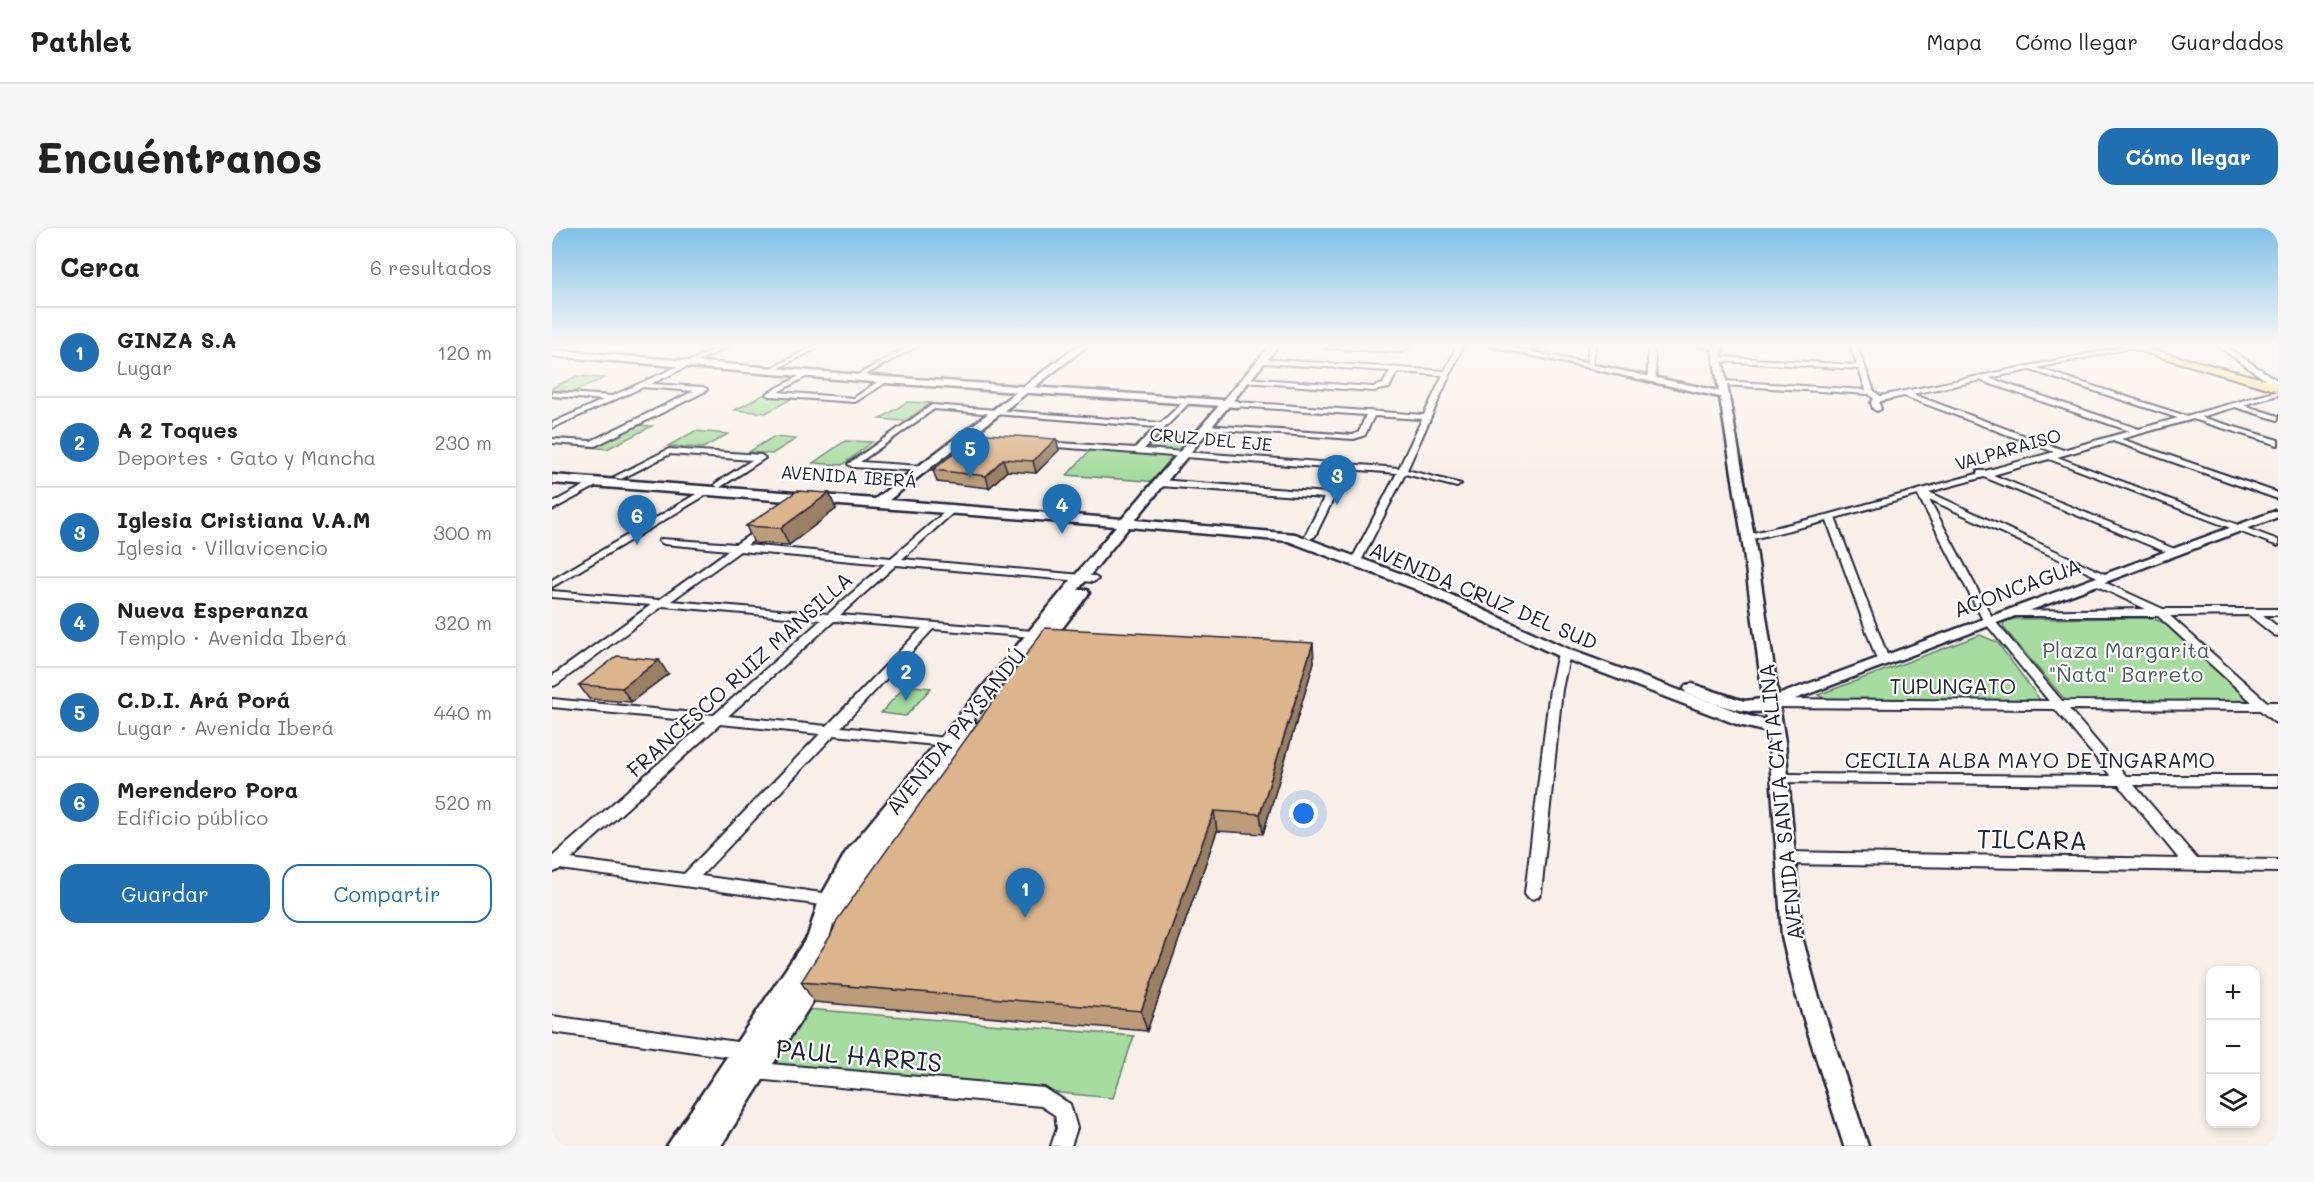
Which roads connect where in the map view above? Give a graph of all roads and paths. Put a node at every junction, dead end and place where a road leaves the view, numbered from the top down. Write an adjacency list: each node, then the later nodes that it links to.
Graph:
1 (632, 389): 21 (street)
2 (700, 389): 41 (street)
3 (780, 389): 4 (street)
4 (872, 389)
5 (1014, 389): 16 (street)
6 (1245, 389): 24 (main road, AVENIDA PAYSANDÚ)
7 (1439, 389): 29 (street)
8 (1695, 389): 19 (street)
9 (1724, 389): 19 (street, AVENIDA SANTA CATALINA)
10 (1819, 389): 17 (street)
11 (1870, 389): 17 (street)
12 (1936, 389): 20 (street)
13 (2014, 389): 37 (street)
14 (2096, 389): 30 (street)
15 (2273, 389): 25 (street, VALPARAISO)
16 (1031, 390): 23 (street); 27 (main road)
17 (1871, 392): 22 (street)
18 (552, 394): 21 (street)
19 (1725, 395): 74 (street, AVENIDA SANTA CATALINA)
20 (1906, 395): 22 (street); 46 (street)
21 (613, 398): 33 (street)
22 (1878, 399): 26 (street)
23 (1186, 401): 24 (street); 34 (street)
24 (1232, 404): 28 (street); 36 (main road, AVENIDA PAYSANDÚ)
25 (2234, 405): 30 (street, VALPARAISO); 31 (street)
26 (1877, 409)
27 (1001, 413): 34 (street); 38 (main road); 40 (main road); 50 (street)
28 (1371, 413): 29 (street); 36 (street)
29 (1427, 417): 51 (street)
30 (2189, 417): 37 (street, VALPARAISO); 44 (street)
31 (2278, 418)
32 (552, 420): 33 (street)
33 (563, 420): 35 (street)
34 (1162, 425): 45 (street)
35 (552, 426)
36 (1212, 427): 47 (main road, AVENIDA PAYSANDÚ)
37 (2137, 431): 39 (street, VALPARAISO)
38 (962, 438): 40 (street); 50 (main road)
39 (2111, 438): 46 (street, VALPARAISO); 62 (street)
40 (974, 439): 42 (street); 64 (main road)
41 (552, 441)
42 (1010, 442)
43 (1033, 443): 45 (street, CRUZ DEL EJE)
44 (2278, 443)
45 (1138, 450): 47 (street, CRUZ DEL EJE)
46 (2061, 452): 48 (street, VALPARAISO)
47 (1190, 454): 49 (street, CRUZ DEL EJE); 57 (main road, AVENIDA PAYSANDÚ)
48 (2048, 456): 53 (street, VALPARAISO); 72 (street)
49 (1345, 466): 51 (street, CRUZ DEL EJE); 61 (street)
50 (921, 469): 64 (main road)
51 (1402, 471): 58 (street, CRUZ DEL EJE); 79 (street)
52 (552, 472): 54 (main road, AVENIDA IBERÁ)
53 (1982, 473): 60 (street, VALPARAISO); 78 (street)
54 (618, 477): 59 (main road, AVENIDA IBERÁ); 59 (street)
55 (552, 479): 56 (main road, AVENIDA IBERÁ)
56 (597, 482): 59 (main road, AVENIDA IBERÁ); 66 (street)
57 (1166, 484): 61 (street); 71 (main road, AVENIDA PAYSANDÚ)
58 (1457, 484)
59 (713, 487): 63 (main road, AVENIDA IBERÁ); 64 (main road, AVENIDA IBERÁ); 83 (street)
60 (1921, 492): 69 (street, VALPARAISO); 82 (street); 91 (street)
61 (1329, 496): 73 (street)
62 (2278, 496)
63 (808, 497): 64 (main road, AVENIDA IBERÁ); 65 (street)
64 (890, 500): 67 (main road, AVENIDA IBERÁ); 71 (main road, AVENIDA IBERÁ)
65 (796, 506)
66 (552, 507)
67 (952, 508): 71 (main road, AVENIDA IBERÁ); 80 (street, FRANCESCO RUIZ MANSILLA)
68 (2278, 513): 72 (street, ACONCAGUA)
69 (1830, 517): 74 (street, VALPARAISO); 96 (street)
70 (777, 519): 77 (street)
71 (1134, 520): 73 (main road, AVENIDA CRUZ DEL SUD); 79 (main road, AVENIDA CRUZ DEL SUD); 81 (main road, AVENIDA PAYSANDÚ)
72 (2240, 528): 76 (street); 78 (street, ACONCAGUA)
73 (1310, 536): 79 (main road, AVENIDA CRUZ DEL SUD)
74 (1748, 537): 98 (street, AVENIDA SANTA CATALINA)
75 (664, 541): 77 (street)
76 (2278, 543)
77 (738, 547): 80 (street); 85 (street)
78 (2174, 552): 82 (street, ACONCAGUA)
79 (1357, 559): 95 (main road, AVENIDA CRUZ DEL SUD); 98 (main road, AVENIDA CRUZ DEL SUD)
80 (893, 562): 81 (street); 90 (street, FRANCESCO RUIZ MANSILLA)
81 (1086, 579): 94 (main road, AVENIDA PAYSANDÚ); 117 (main road, AVENIDA PAYSANDÚ)
82 (2101, 579): 86 (street); 89 (street, ACONCAGUA)
83 (552, 584)
84 (552, 594): 85 (street)
85 (662, 603): 90 (street); 97 (street)
86 (2160, 612): 87 (street); 89 (street); 101 (street)
87 (2252, 612): 88 (street); 93 (street)
88 (2278, 612)
89 (2007, 613): 91 (street, ACONCAGUA)
90 (831, 617): 92 (street); 103 (street, FRANCESCO RUIZ MANSILLA)
91 (1988, 620): 96 (street, ACONCAGUA); 100 (street)
92 (931, 625): 94 (street); 106 (street)
93 (2278, 633)
94 (1034, 634): 107 (main road, AVENIDA PAYSANDÚ)
95 (1564, 653): 105 (main road, AVENIDA CRUZ DEL SUD); 116 (street)
96 (1884, 660): 98 (street, ACONCAGUA)
97 (552, 682)
98 (1771, 703): 100 (street, TUPUNGATO); 105 (street, AVENIDA SANTA CATALINA)
99 (552, 704): 103 (street)
100 (2061, 705): 101 (street, TUPUNGATO); 109 (street)
101 (2264, 706): 102 (street, TUPUNGATO); 104 (street)
102 (2278, 706)
103 (719, 719): 106 (street); 112 (street, FRANCESCO RUIZ MANSILLA)
104 (2278, 719)
105 (1772, 727): 108 (street, AVENIDA SANTA CATALINA)
106 (831, 731): 107 (street); 115 (street)
107 (946, 742): 117 (main road, AVENIDA PAYSANDÚ)
108 (1781, 779): 109 (street, CECILIA ALBA MAYO DE INGARAMO); 111 (street, AVENIDA SANTA CATALINA)
109 (2120, 779): 110 (street, CECILIA ALBA MAYO DE INGARAMO); 113 (street)
110 (2278, 781)
111 (1785, 858): 113 (street, TILCARA); 123 (street, AVENIDA SANTA CATALINA)
112 (554, 864): 115 (street)
113 (2194, 866): 114 (street, TILCARA)
114 (2278, 866)
115 (689, 879): 117 (street)
116 (1533, 893)
117 (840, 901): 119 (main road, AVENIDA PAYSANDÚ)
118 (555, 1028): 119 (street, PAUL HARRIS)
119 (749, 1061): 120 (main road, AVENIDA PAYSANDÚ); 121 (main road, AVENIDA PAYSANDÚ); 122 (street, PAUL HARRIS)
120 (680, 1146)
121 (706, 1146)
122 (1061, 1146)
123 (1856, 1146)

